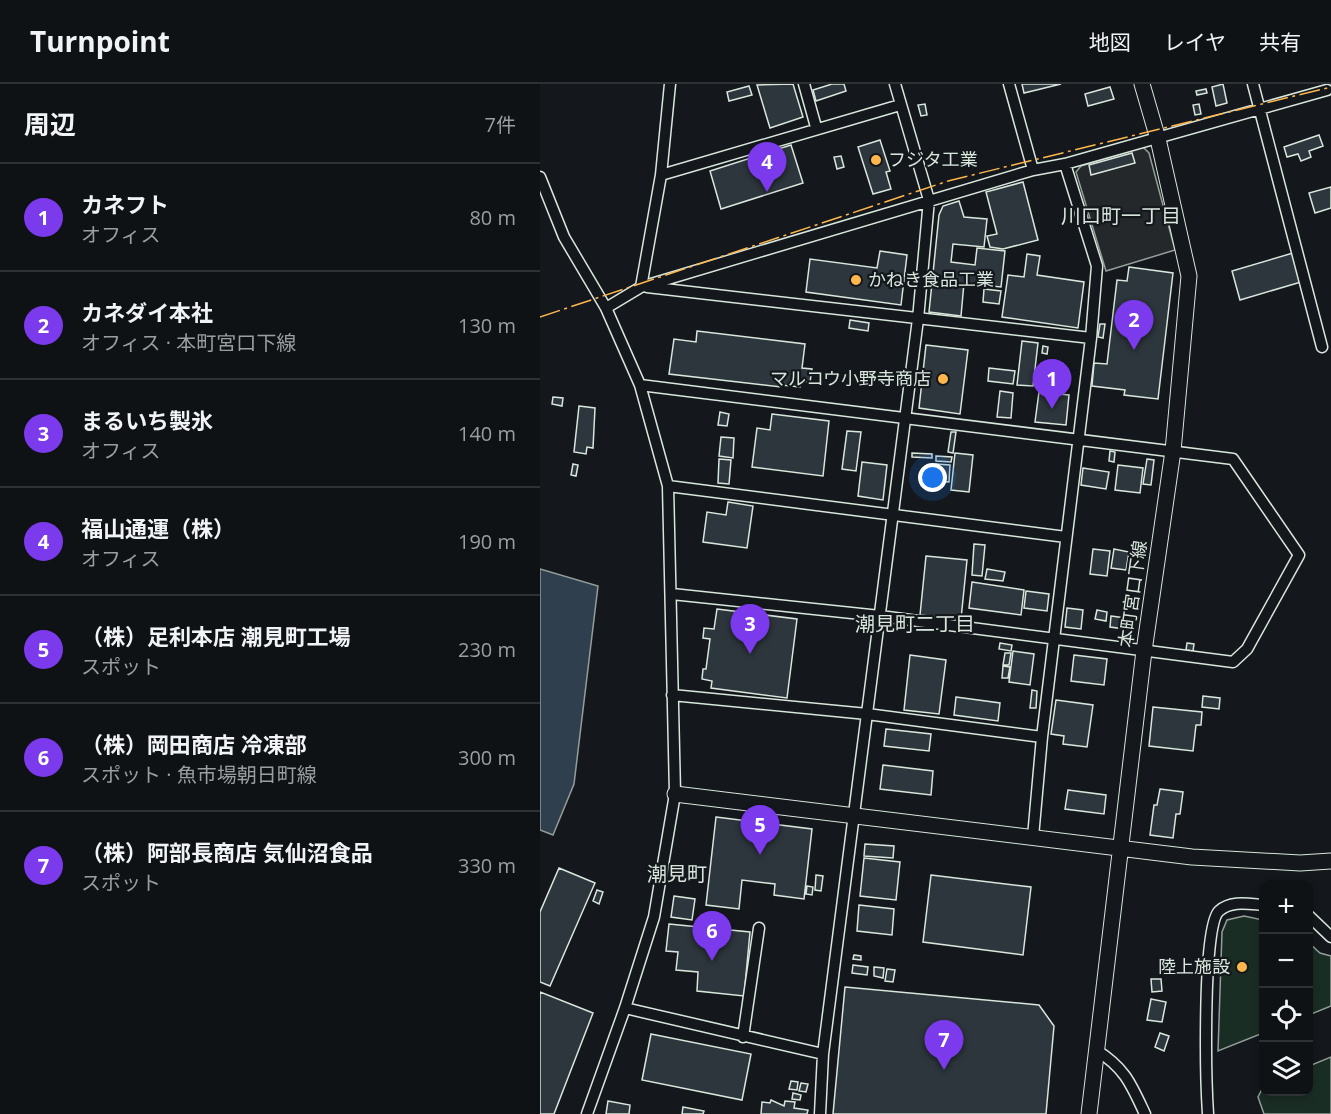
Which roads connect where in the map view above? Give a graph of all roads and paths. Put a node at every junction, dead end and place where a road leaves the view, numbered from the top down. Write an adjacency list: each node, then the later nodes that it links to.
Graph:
1 (670, 84): 14 (street)
2 (804, 84): 10 (street)
3 (895, 84): 8 (street)
4 (1009, 84): 13 (street)
5 (1142, 84): 11 (street, 本町宮口下線)
6 (1253, 84): 9 (street)
7 (1327, 90): 9 (street)
8 (900, 105): 10 (street); 16 (street)
9 (1260, 109): 11 (street); 21 (street)
10 (816, 127): 14 (street)
11 (1158, 139): 12 (street); 25 (street, 本町宮口下線)
12 (1065, 164): 13 (street); 20 (street)
13 (1033, 170): 16 (street)
14 (661, 174): 17 (street)
15 (540, 177): 18 (street)
16 (928, 200): 17 (street); 19 (street)
17 (641, 287): 18 (street); 19 (street)
18 (606, 308): 22 (street)
19 (918, 319): 20 (street); 23 (street)
20 (1091, 338): 24 (street)
21 (1322, 346)
22 (640, 385): 23 (street); 26 (street)
23 (905, 418): 24 (street); 27 (street)
24 (1079, 440): 25 (street); 28 (street)
25 (1173, 451): 32 (street, 本町宮口下線); 32 (street)
26 (668, 486): 27 (street); 29 (street)
27 (892, 514): 28 (street); 30 (street)
28 (1066, 537): 31 (street)
29 (672, 594): 30 (street); 33 (street)
30 (880, 616): 31 (street); 34 (street)
31 (1053, 640): 32 (street); 35 (street)
32 (1144, 651): 39 (street, 本町宮口下線)
33 (672, 695): 34 (street); 36 (street)
34 (867, 714): 35 (street); 37 (street)
35 (1042, 737): 38 (street)
36 (675, 794): 37 (street); 45 (street)
37 (856, 816): 38 (street); 48 (street)
38 (1033, 837): 39 (street)
39 (1120, 848): 40 (street); 47 (street, 本町宮口下線)
40 (1331, 861)
41 (1259, 905): 53 (street)
42 (1313, 920): 44 (street)
43 (759, 928): 46 (street)
44 (1331, 937)
45 (625, 1008): 46 (street); 49 (street)
46 (743, 1037): 48 (street)
47 (1096, 1050): 51 (street, 本町宮口下線); 52 (street)
48 (823, 1054): 50 (street)
49 (587, 1114)
50 (820, 1114)
51 (1089, 1114)
52 (1145, 1114)
53 (1208, 1114)

